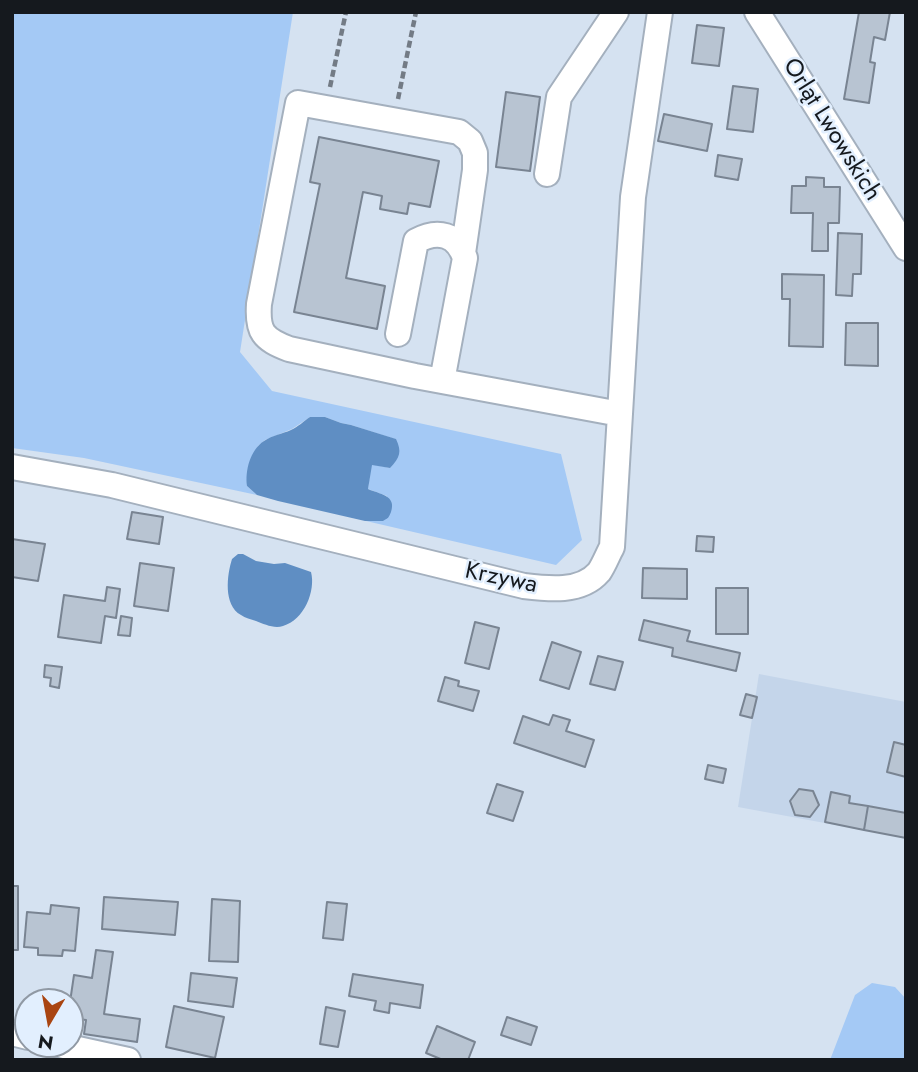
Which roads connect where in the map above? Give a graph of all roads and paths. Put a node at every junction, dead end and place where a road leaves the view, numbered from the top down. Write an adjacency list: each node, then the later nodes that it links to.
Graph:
1 (346, 12): 6 (path)
2 (416, 12): 7 (path)
3 (616, 12): 8 (street)
4 (660, 12): 13 (street, Krzywa)
5 (757, 12): 9 (street, Orląt Lwowskich)
6 (326, 108): 7 (street); 12 (street)
7 (393, 120): 10 (street)
8 (547, 174)
9 (906, 248)
10 (463, 253): 11 (street); 12 (street)
11 (398, 334)
12 (442, 381): 13 (street)
13 (620, 414): 14 (street, Krzywa)
14 (12, 467)
15 (84, 1050): 16 (street)
16 (128, 1060)

